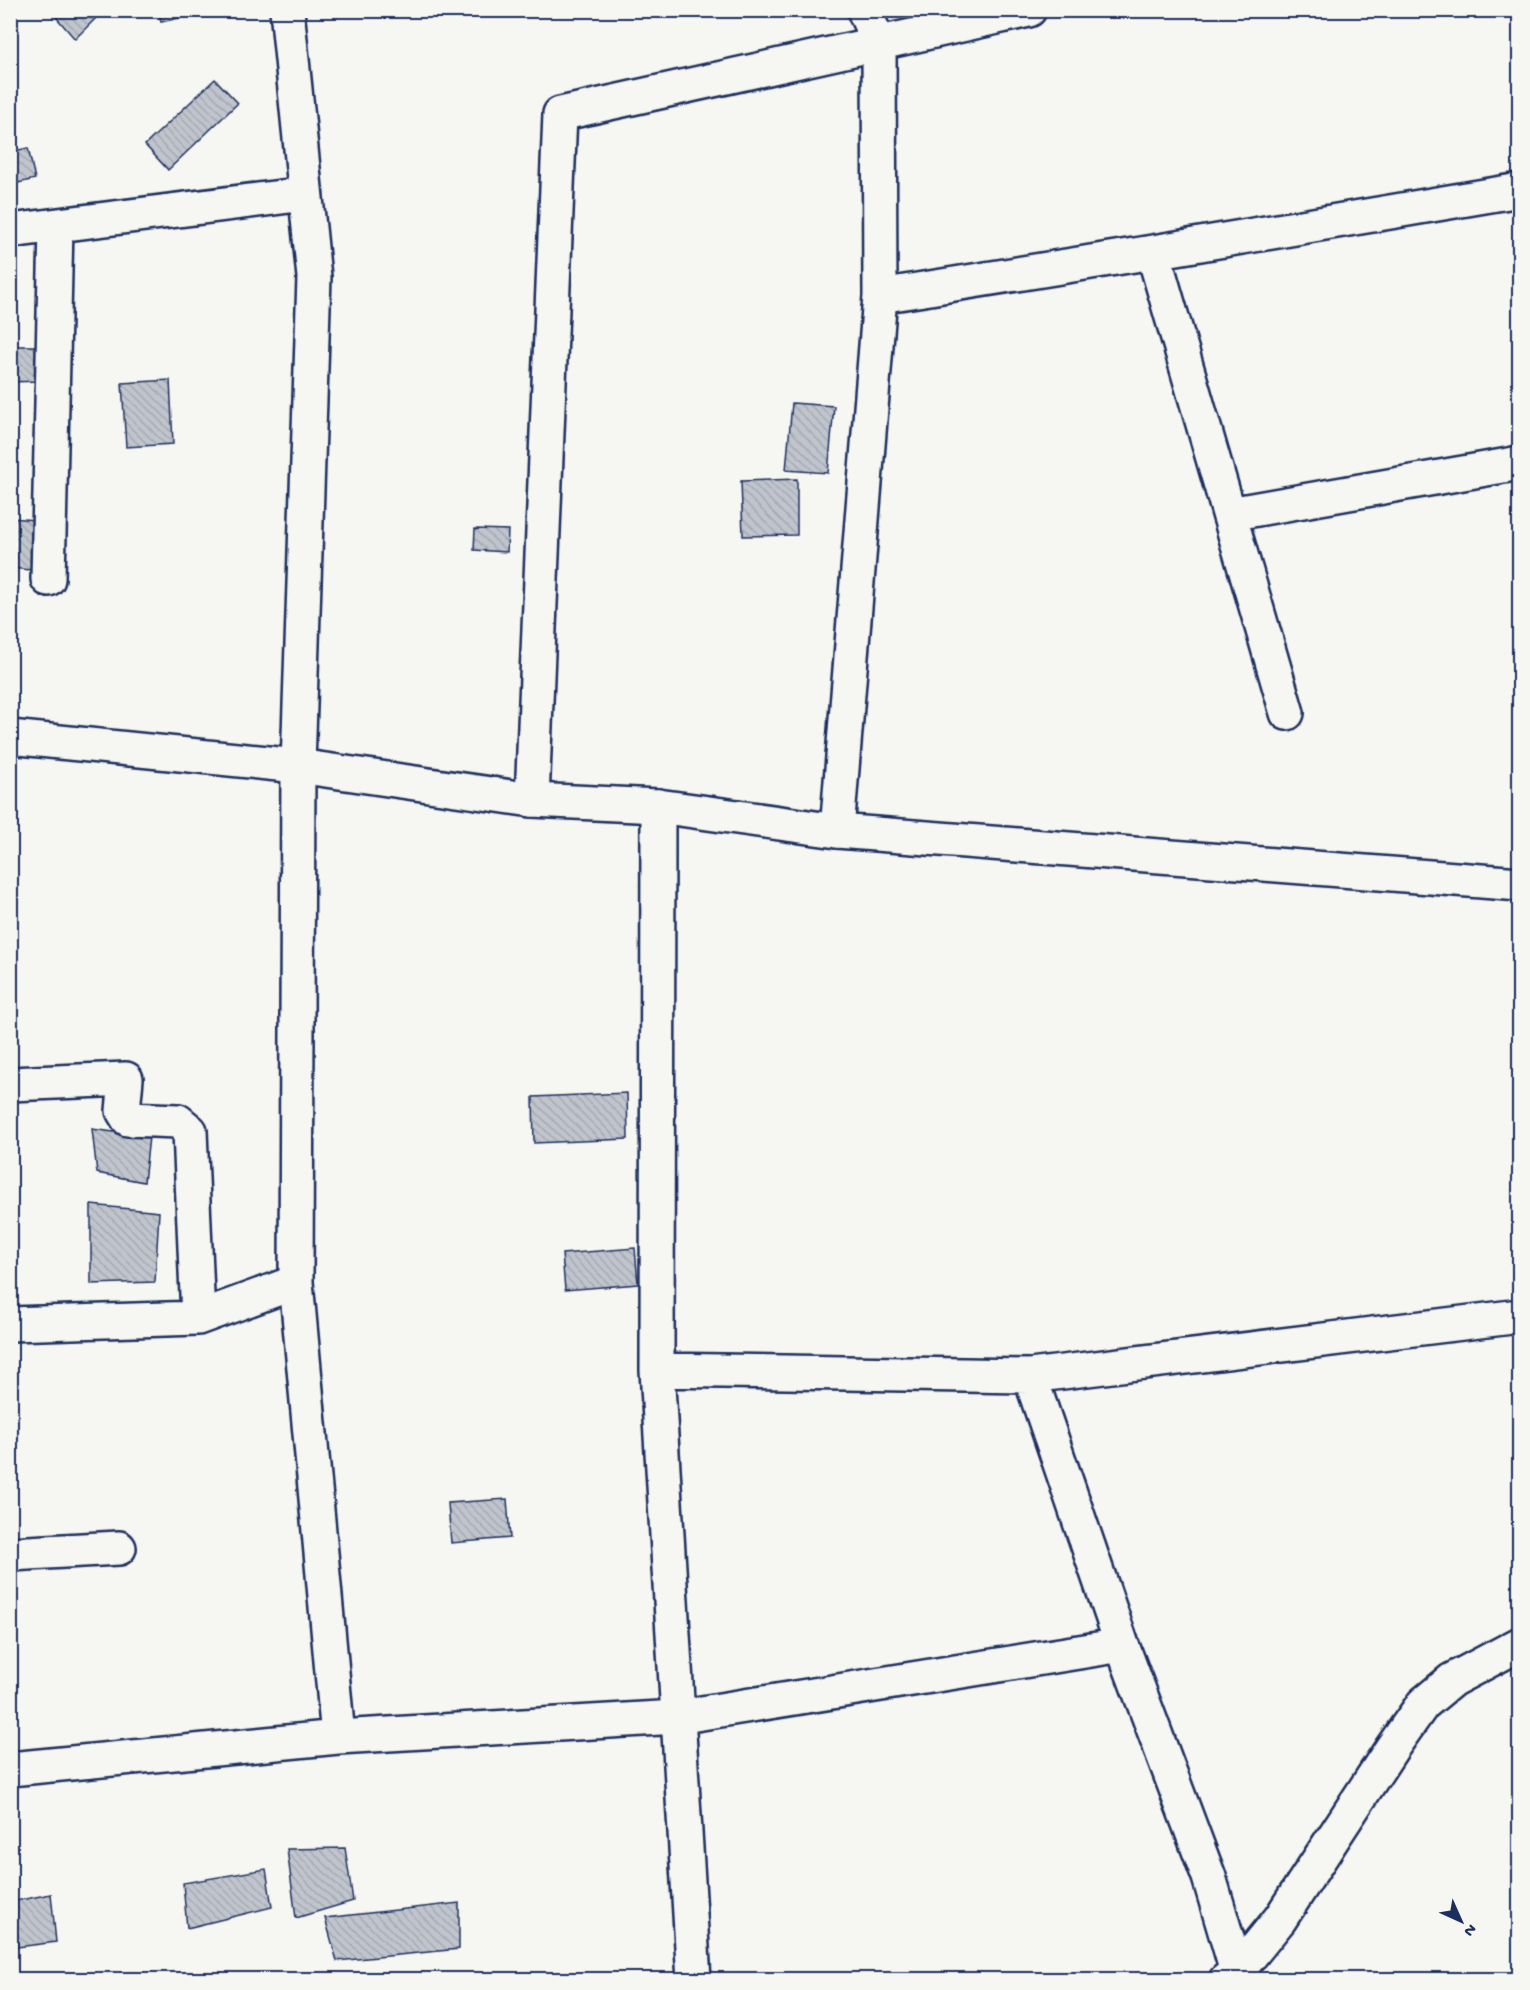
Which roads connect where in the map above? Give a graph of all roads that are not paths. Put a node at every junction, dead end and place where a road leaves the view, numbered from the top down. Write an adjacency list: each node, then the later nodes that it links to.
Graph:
1 (287, 10): 6 (street)
2 (864, 10): 4 (street)
3 (1029, 10): 4 (street)
4 (879, 44): 10 (street); 17 (street)
5 (1520, 190): 9 (street)
6 (306, 194): 7 (street); 16 (street)
7 (56, 227): 8 (street); 13 (street)
8 (10, 231)
9 (1153, 252): 10 (street); 12 (street)
10 (880, 296): 19 (street)
11 (1520, 463): 12 (street)
12 (1229, 514): 14 (street)
13 (48, 579)
14 (1287, 713)
15 (10, 737): 16 (street)
16 (298, 766): 17 (street); 22 (street)
17 (532, 800): 18 (street)
18 (658, 806): 19 (street); 26 (street)
19 (837, 831): 20 (street)
20 (1520, 884)
21 (10, 1084): 24 (street)
22 (296, 1282): 24 (street); 33 (street)
23 (1520, 1316): 27 (street)
24 (198, 1318): 25 (street)
25 (10, 1324)
26 (657, 1370): 27 (street); 32 (street)
27 (1030, 1376): 31 (street)
28 (119, 1548): 29 (street)
29 (10, 1554)
30 (1520, 1644): 35 (street)
31 (1122, 1645): 32 (street); 35 (street)
32 (677, 1717): 33 (street); 36 (street)
33 (338, 1737): 34 (street)
34 (10, 1769)
35 (1235, 1977)
36 (694, 1980)

